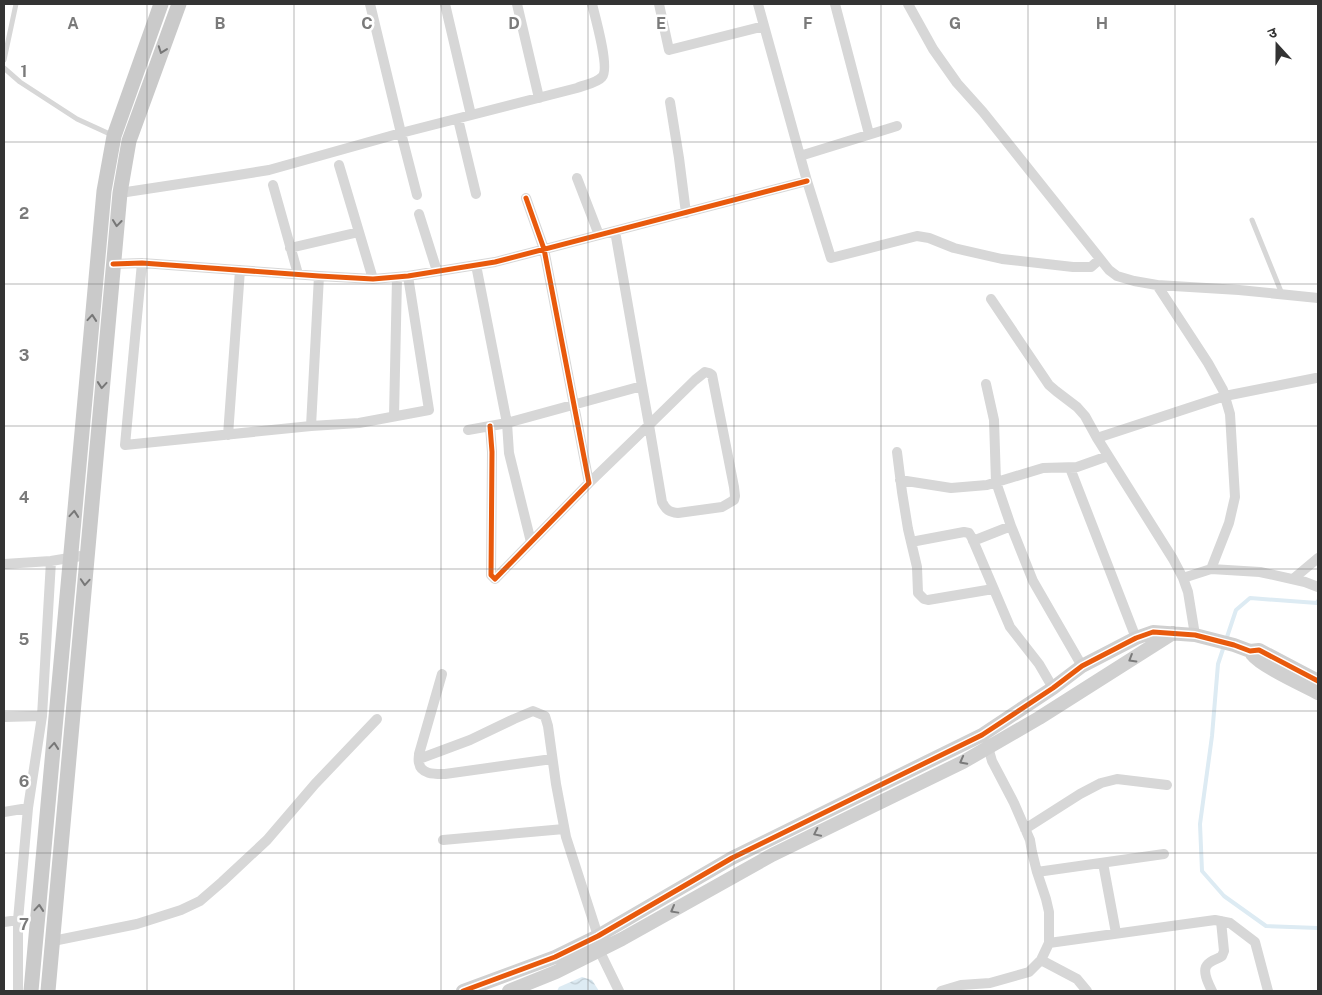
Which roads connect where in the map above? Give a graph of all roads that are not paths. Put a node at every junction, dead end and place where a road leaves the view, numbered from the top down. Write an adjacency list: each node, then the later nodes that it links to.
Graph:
1 (16, 4): 13 (lane)
2 (161, 4): 22 (main road)
3 (179, 4): 23 (main road, one-way to 23)
4 (370, 4): 20 (street)
5 (445, 4): 17 (street)
6 (517, 4): 15 (street)
7 (592, 4): 15 (street)
8 (660, 4): 12 (street)
9 (758, 4): 12 (street)
10 (835, 4): 21 (street)
11 (908, 4): 41 (street)
12 (764, 26): 24 (street)
13 (4, 60)
14 (4, 68): 22 (lane)
15 (539, 98): 17 (street)
16 (670, 102): 33 (street)
17 (472, 115): 18 (street)
18 (458, 119): 20 (street); 30 (street)
19 (897, 126): 21 (street)
20 (400, 133): 29 (street); 31 (street)
21 (869, 134): 24 (street)
22 (114, 136): 23 (lane); 80 (main road, one-way to 22)
23 (130, 141): 29 (main road)
24 (800, 156): 27 (street)
25 (339, 165): 37 (street)
26 (577, 178): 38 (street)
27 (807, 181): 33 (street); 41 (street)
28 (273, 185): 39 (street)
29 (120, 193): 43 (main road, one-way to 43)
30 (476, 194)
31 (417, 195)
32 (526, 198): 40 (street)
33 (686, 213): 36 (street)
34 (419, 214): 46 (street)
35 (1252, 220): 53 (lane)
36 (616, 231): 38 (street); 58 (street)
37 (359, 232): 39 (street); 51 (street)
38 (599, 235): 40 (street)
39 (290, 248): 47 (street)
40 (544, 249): 44 (street); 60 (street)
41 (1100, 259): 52 (street)
42 (142, 263): 43 (street); 45 (street); 67 (street)
43 (113, 264): 79 (main road, one-way to 79)
44 (476, 265): 46 (street); 62 (street)
45 (240, 270): 47 (street); 67 (street)
46 (437, 271): 49 (street)
47 (298, 274): 48 (street)
48 (319, 276): 51 (street); 64 (street)
49 (408, 276): 50 (street); 61 (street)
50 (397, 278): 51 (street); 61 (street)
51 (373, 279)
52 (1157, 285): 53 (street); 59 (street)
53 (1282, 295): 54 (street)
54 (1318, 298)
55 (991, 299): 68 (street)
56 (1316, 378): 59 (street)
57 (986, 384): 73 (street)
58 (642, 386): 60 (street); 63 (street)
59 (1225, 396): 68 (street); 84 (street)
60 (574, 405): 62 (street); 74 (street)
61 (394, 416): 64 (street)
62 (507, 423): 65 (street); 77 (street)
63 (649, 425): 63 (street); 74 (street)
64 (311, 426): 67 (street)
65 (490, 426): 66 (street); 77 (street)
66 (468, 430)
67 (228, 435)
68 (1097, 438): 70 (street)
69 (897, 452): 72 (street)
70 (1108, 456): 71 (street); 85 (street)
71 (1070, 468): 73 (street); 91 (street)
72 (900, 480): 73 (street); 78 (street)
73 (996, 482): 75 (street)
74 (589, 483): 77 (street)
75 (1011, 526): 76 (street); 93 (street)
76 (973, 541): 78 (street); 88 (street)
77 (531, 542)
78 (911, 542): 88 (street)
79 (87, 555): 80 (street); 117 (main road, one-way to 117)
80 (70, 558): 82 (street); 123 (main road, one-way to 80)
81 (1318, 558): 86 (street)
82 (51, 561): 83 (street); 98 (street)
83 (4, 564)
84 (1212, 569): 85 (street); 86 (street)
85 (1183, 578): 90 (street)
86 (1292, 579): 87 (street)
87 (1318, 587)
88 (993, 589): 96 (street)
89 (1173, 633): 90 (street); 91 (street); 101 (street, one-way to 101)
90 (1195, 635): 92 (street)
91 (1136, 638): 93 (street)
92 (1250, 651): 95 (street); 97 (street)
93 (1082, 666): 96 (street)
94 (442, 674): 102 (street)
95 (1318, 681)
96 (1052, 688): 119 (street)
97 (1318, 693)
98 (42, 716): 99 (street); 105 (street)
99 (4, 717)
100 (377, 719): 117 (street)
101 (988, 747): 108 (street); 119 (street, one-way to 119)
102 (419, 759): 103 (street); 103 (street)
103 (552, 759): 107 (street)
104 (1167, 785): 108 (street)
105 (28, 808): 106 (street); 113 (street)
106 (4, 812)
107 (564, 829): 109 (street); 119 (street)
108 (1025, 829): 112 (street)
109 (443, 840)
110 (1164, 854): 111 (street)
111 (1103, 862): 112 (street); 116 (street)
112 (1037, 872): 118 (street)
113 (18, 920): 115 (street); 122 (street)
114 (1221, 921): 116 (street); 130 (street); 131 (street)
115 (4, 922)
116 (1116, 933): 118 (street)
117 (52, 941): 124 (main road)
118 (1050, 942): 120 (street)
119 (599, 943): 125 (street); 126 (street); 127 (street)
120 (1040, 960): 121 (street); 129 (street)
121 (971, 988): 128 (street)
122 (18, 991)
123 (31, 991)
124 (48, 991)
125 (463, 991)
126 (509, 991)
127 (619, 991)
128 (941, 991)
129 (1087, 991)
130 (1212, 991)
131 (1268, 991)

